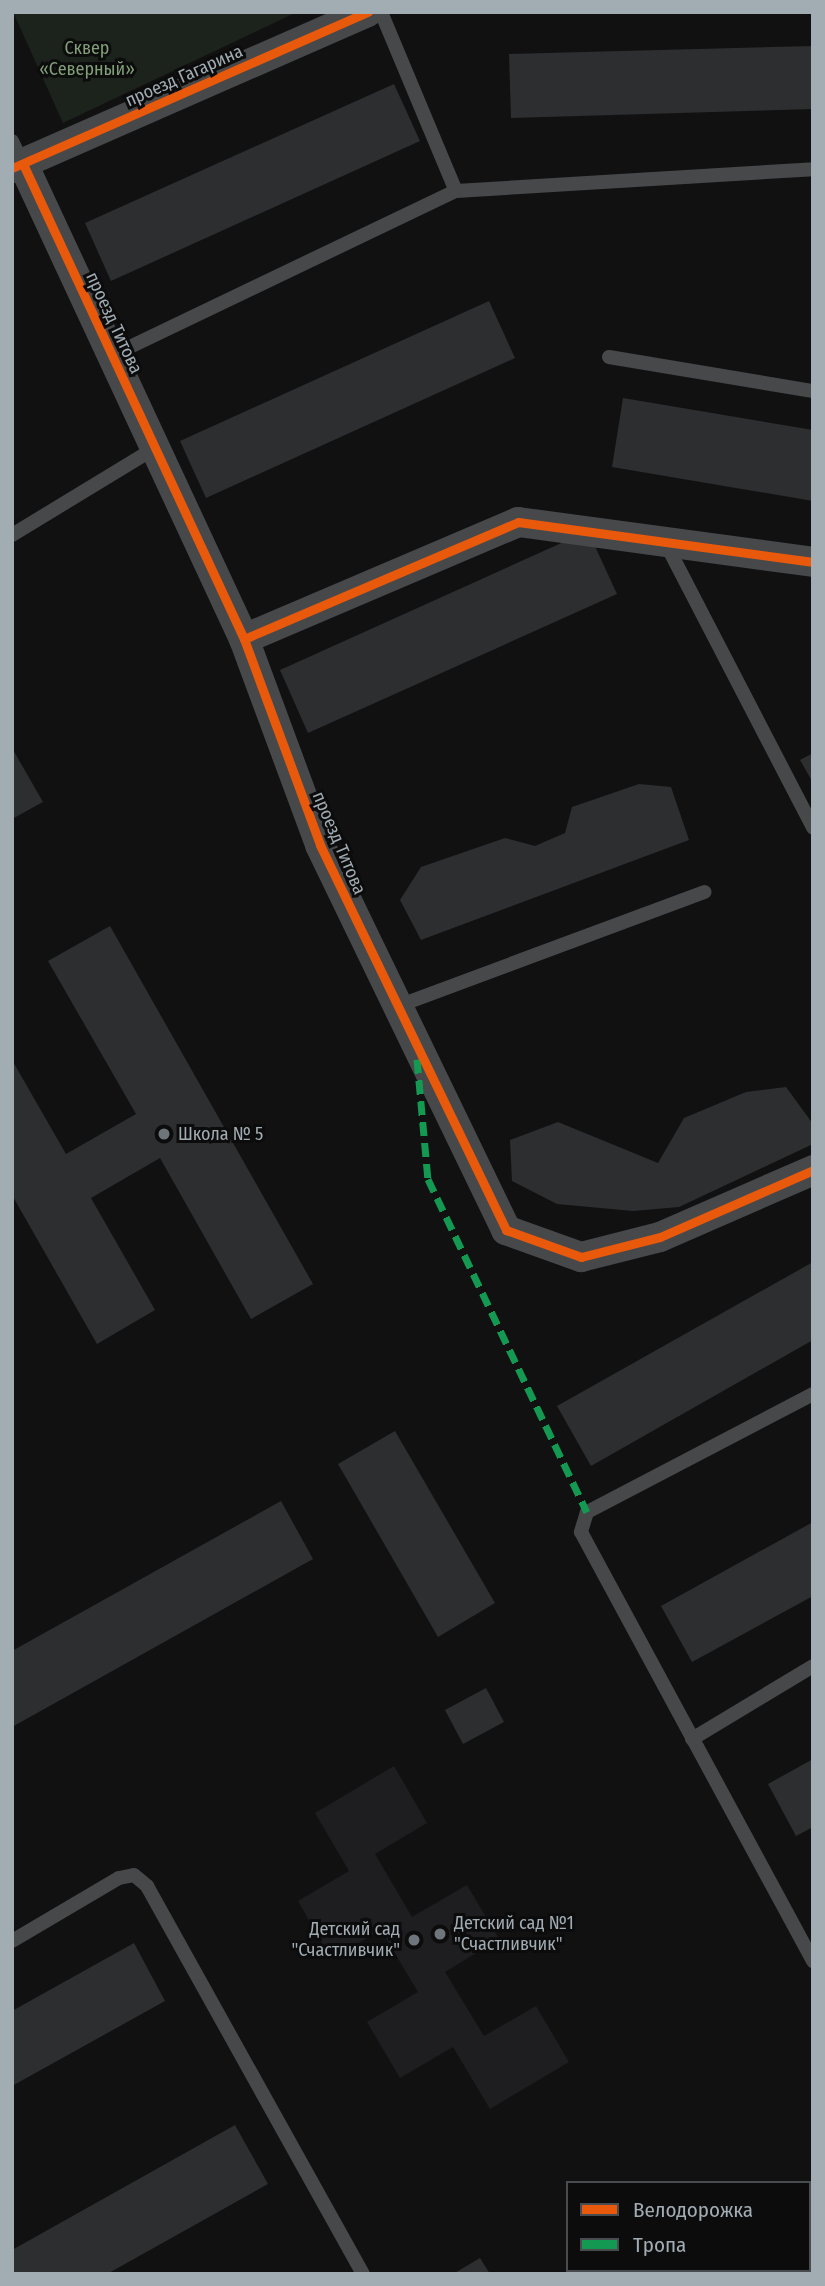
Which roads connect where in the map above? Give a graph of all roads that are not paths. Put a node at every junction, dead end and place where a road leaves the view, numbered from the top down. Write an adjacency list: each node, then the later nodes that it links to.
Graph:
1 (368, 12): 3 (street, проезд Гагарина)
2 (381, 12): 5 (lane)
3 (16, 158): 6 (street, проезд Титова)
4 (813, 169): 5 (lane)
5 (456, 191): 6 (lane)
6 (111, 356): 9 (street, проезд Титова)
7 (609, 357): 8 (lane)
8 (813, 391)
9 (155, 448): 10 (lane); 13 (street, проезд Титова)
10 (12, 535)
11 (665, 541): 12 (street); 13 (street); 14 (lane)
12 (807, 554)
13 (244, 639): 16 (street, проезд Титова)
14 (813, 828)
15 (705, 892): 16 (lane)
16 (398, 1006): 17 (street, проезд Титова)
17 (813, 1170)
18 (813, 1394): 20 (lane)
19 (813, 1666): 20 (lane)
20 (692, 1739): 22 (lane)
21 (12, 1941): 23 (lane)
22 (813, 1961)
23 (363, 2274)

